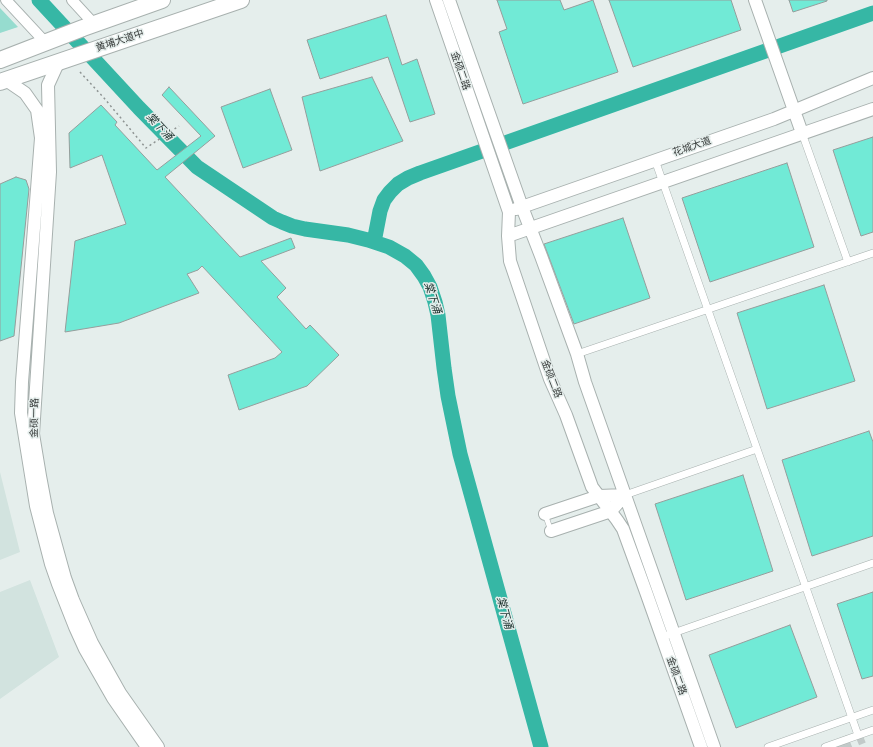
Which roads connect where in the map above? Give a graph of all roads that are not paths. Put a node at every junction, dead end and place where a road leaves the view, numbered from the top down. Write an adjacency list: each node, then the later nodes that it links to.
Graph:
1 (6, 0): 9 (street)
2 (72, 0): 8 (street)
3 (162, 0): 8 (main road)
4 (436, 0): 20 (street, 金硕二路)
5 (450, 0): 19 (street, 金硕二路)
6 (755, 0): 15 (street)
7 (238, 1): 11 (main road, 黄埔大道中)
8 (88, 26): 9 (main road)
9 (49, 40): 10 (main road)
10 (0, 60)
11 (63, 60): 13 (main road, 黄埔大道中); 42 (street, 金硕一路)
12 (873, 78): 15 (street, 花城大道)
13 (3, 81): 41 (street, 金硕一路)
14 (873, 108): 16 (street)
15 (794, 111): 16 (street); 17 (street, 花城大道)
16 (802, 133): 18 (street); 24 (street)
17 (655, 160): 18 (street); 19 (street, 花城大道)
18 (663, 182): 21 (street); 25 (street)
19 (522, 207): 20 (street, 花城大道); 21 (street, 金硕二路)
20 (509, 212): 22 (street, 金硕二路)
21 (531, 228): 22 (street); 26 (street, 金硕二路)
22 (508, 236): 29 (street, 金硕二路)
23 (873, 253): 24 (street)
24 (848, 262): 25 (street)
25 (708, 309): 26 (street); 27 (street)
26 (577, 354): 28 (street, 金硕二路)
27 (757, 449): 28 (street); 34 (street)
28 (625, 495): 29 (street); 30 (street); 35 (street, 金硕二路)
29 (599, 496): 30 (street, 金硕二路); 31 (street)
30 (611, 511): 32 (street); 36 (street, 金硕二路)
31 (545, 514): 32 (lane)
32 (551, 531)
33 (873, 563): 34 (street)
34 (806, 587): 35 (street); 38 (street)
35 (674, 633): 36 (street); 44 (street, 金硕二路)
36 (662, 638): 43 (street, 金硕二路)
37 (873, 710): 38 (street)
38 (852, 717): 40 (street); 45 (street)
39 (873, 730): 40 (street)
40 (858, 735): 46 (street)
41 (147, 747)
42 (158, 747)
43 (701, 747)
44 (714, 747)
45 (768, 747)
46 (825, 747)

